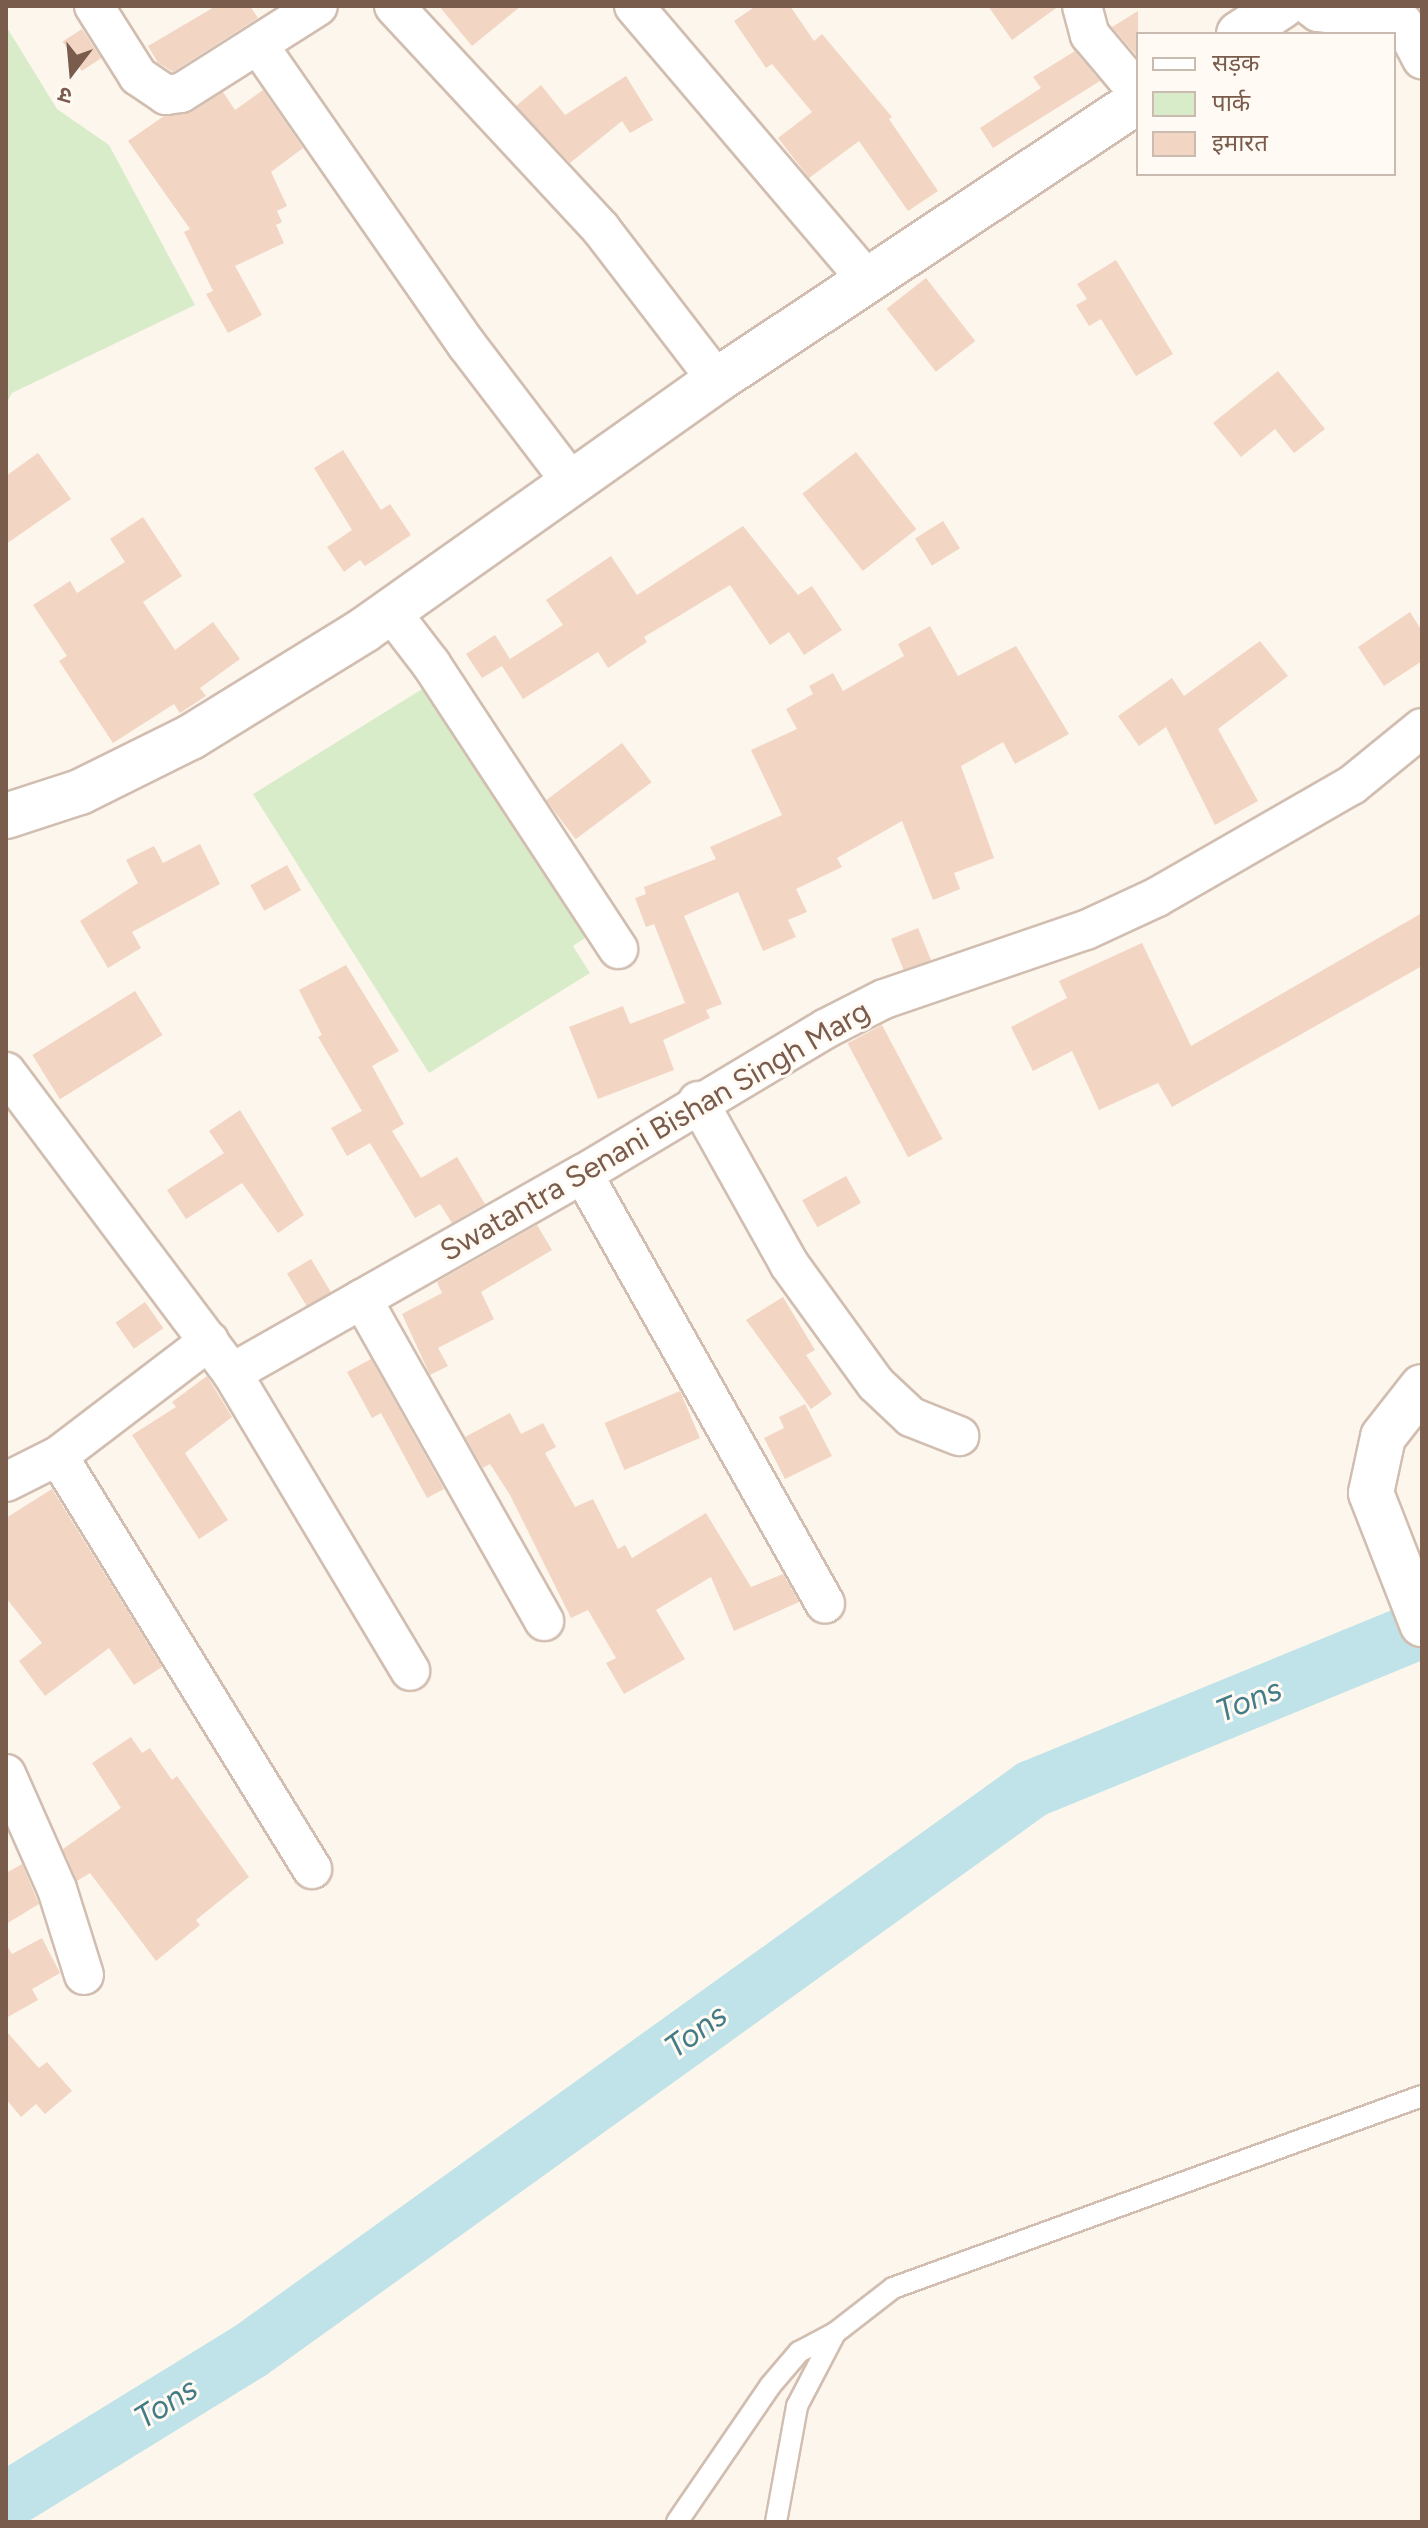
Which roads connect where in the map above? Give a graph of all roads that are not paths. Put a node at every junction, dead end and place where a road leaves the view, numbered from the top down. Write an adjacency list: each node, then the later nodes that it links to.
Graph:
1 (94, 6): 8 (street)
2 (318, 6): 8 (street)
3 (394, 6): 14 (street)
4 (634, 6): 13 (street)
5 (1082, 6): 11 (street)
6 (1282, 6): 9 (street)
7 (1310, 6): 10 (street)
8 (270, 28): 15 (street)
9 (1242, 32)
10 (1422, 59)
11 (1136, 90)
12 (1136, 102): 13 (street)
13 (867, 280): 14 (street)
14 (717, 380): 15 (street)
15 (573, 484): 16 (street)
16 (391, 612): 18 (street); 19 (street)
17 (1422, 728): 21 (street, Swatantra Senani Bishan Singh Marg)
18 (6, 816)
19 (618, 949)
20 (6, 1072): 24 (street)
21 (698, 1101): 22 (street, Swatantra Senani Bishan Singh Marg); 27 (street)
22 (583, 1174): 23 (street, Swatantra Senani Bishan Singh Marg); 30 (street)
23 (362, 1299): 25 (street, Swatantra Senani Bishan Singh Marg); 31 (street)
24 (209, 1341): 25 (street); 28 (street)
25 (232, 1373): 33 (street)
26 (1422, 1387): 32 (street)
27 (959, 1436)
28 (58, 1456): 29 (street); 35 (street)
29 (6, 1482)
30 (825, 1603)
31 (544, 1621)
32 (1422, 1624)
33 (410, 1671)
34 (6, 1774): 36 (street)
35 (312, 1869)
36 (84, 1975)
37 (1422, 2096): 38 (lane)
38 (835, 2333): 39 (lane); 40 (lane)
39 (677, 2522)
40 (776, 2522)

